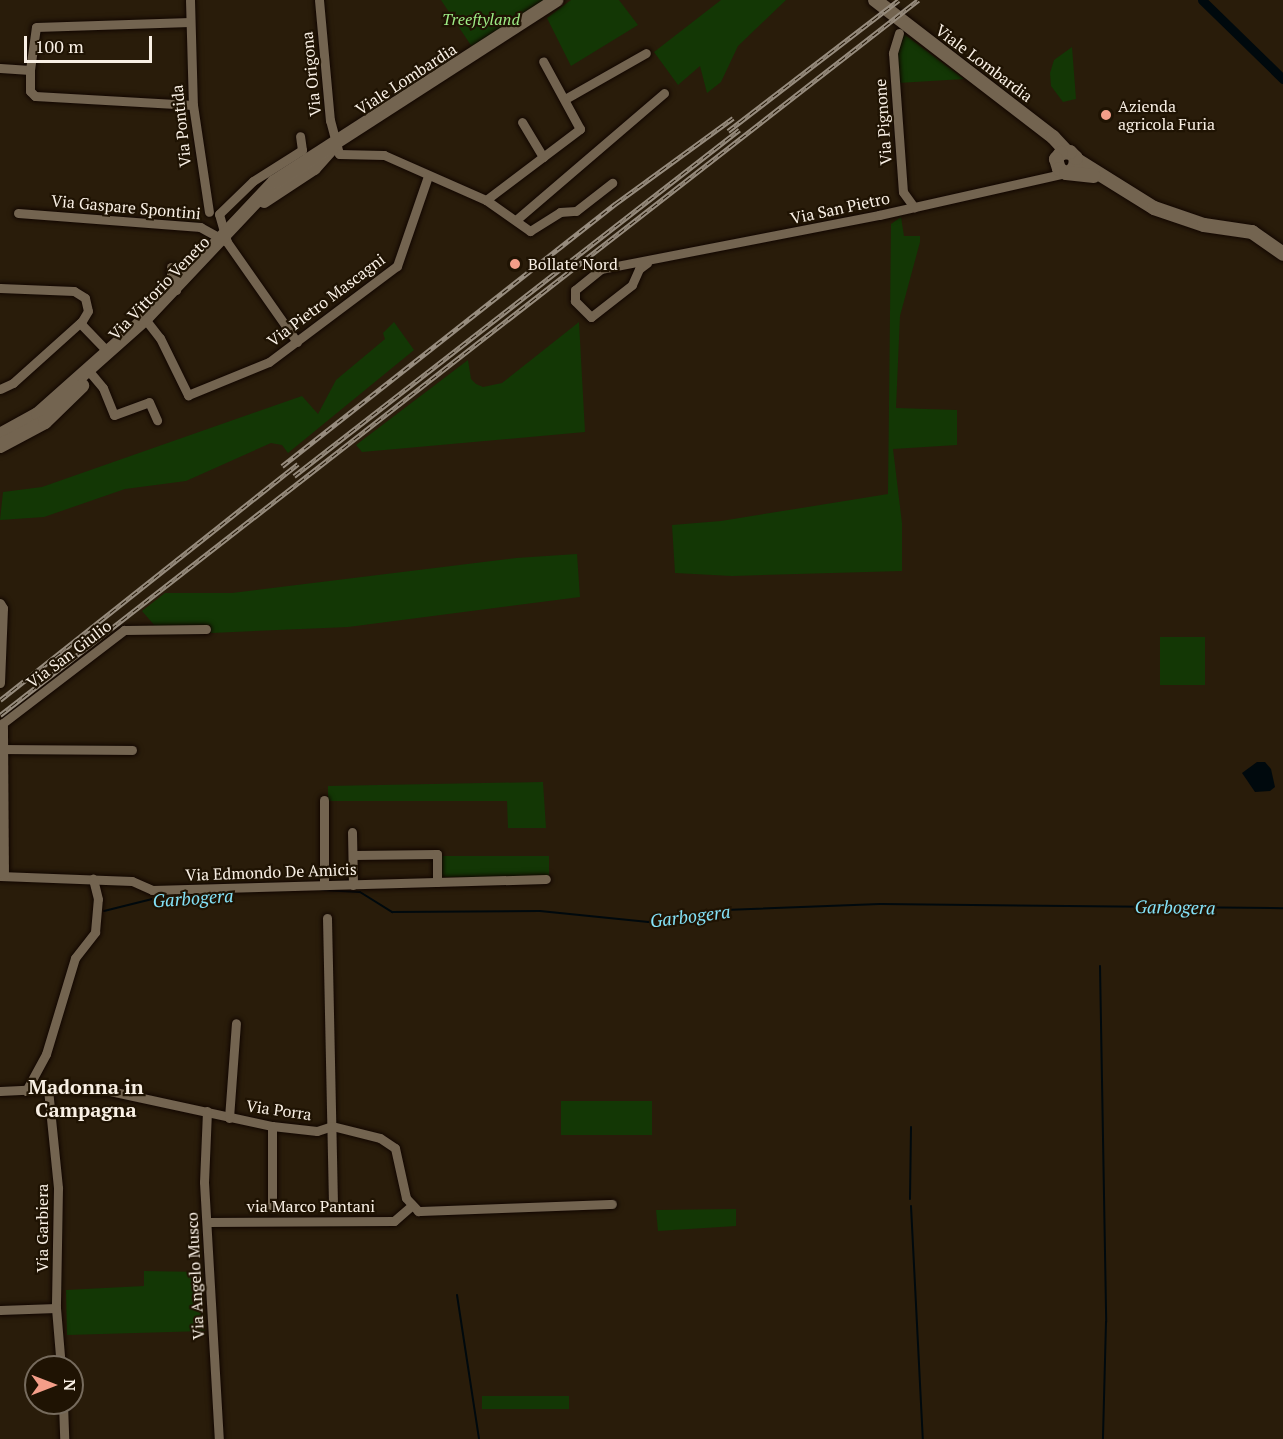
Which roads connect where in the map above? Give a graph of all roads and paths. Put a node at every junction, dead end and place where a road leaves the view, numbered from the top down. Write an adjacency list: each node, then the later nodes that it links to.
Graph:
1 (190, 0): 5 (street, Via Pontida)
2 (319, 0): 16 (street, Via Origona)
3 (556, 0): 16 (street, Viale Lombardia)
4 (875, 0): 18 (street, Viale Lombardia)
5 (190, 22): 10 (street); 13 (street, Via Pontida)
6 (899, 33): 23 (street, Via Pignone)
7 (646, 52): 12 (street)
8 (543, 61): 12 (street)
9 (0, 68): 10 (street)
10 (30, 70): 13 (street)
11 (664, 93): 26 (street)
12 (565, 99): 17 (street)
13 (192, 105): 24 (street, Via Pontida)
14 (522, 122): 17 (street)
15 (300, 136): 27 (street)
16 (334, 145): 19 (street); 27 (street, Via Vittorio Veneto)
17 (543, 157): 22 (street)
18 (1065, 163): 20 (street); 20 (street, Via San Pietro); 28 (street)
19 (428, 176): 22 (street); 35 (street, Via Pietro Mascagni)
20 (1039, 180): 23 (street, Via San Pietro)
21 (612, 183): 26 (street)
22 (486, 200): 26 (street)
23 (914, 207): 29 (street, Via San Pietro)
24 (209, 212)
25 (18, 213): 27 (street, Via Gaspare Spontini)
26 (516, 220)
27 (224, 238): 32 (street, Via Vittorio Veneto); 33 (street, Via Vittorio Veneto); 35 (street)
28 (1283, 254)
29 (647, 263): 29 (street, Via San Pietro)
30 (171, 267): 32 (street)
31 (0, 288): 34 (street)
32 (176, 290): 33 (street, Via Vittorio Veneto)
33 (147, 322): 35 (street, Via Pietro Mascagni); 36 (street, Via Vittorio Veneto); 37 (street, Via Vittorio Veneto)
34 (80, 323): 36 (street); 38 (street)
35 (297, 342)
36 (108, 352): 37 (street, Via Vittorio Veneto)
37 (90, 373): 39 (street); 40 (street, Via Vittorio Veneto); 41 (street, Via Vittorio Veneto)
38 (0, 389)
39 (157, 420)
40 (0, 435)
41 (0, 446)
42 (2, 605): 44 (street)
43 (206, 629): 45 (street, Via San Giulio)
44 (0, 682)
45 (4, 748): 46 (street); 50 (street, Via San Giulio)
46 (132, 750)
47 (324, 800): 54 (street)
48 (352, 832): 49 (street)
49 (353, 855): 53 (street); 55 (street)
50 (2, 876): 51 (street, Via Edmondo De Amicis)
51 (93, 879): 54 (street, Via Edmondo De Amicis); 60 (street)
52 (546, 879): 53 (street, Via Edmondo De Amicis)
53 (437, 882): 55 (street, Via Edmondo De Amicis)
54 (324, 885): 55 (street, Via Edmondo De Amicis)
55 (353, 885)
56 (327, 918): 64 (street)
57 (236, 1023): 62 (street)
58 (48, 1089): 60 (street, Via Porra); 61 (street, Via Porra); 70 (street, Via Garbiera)
59 (0, 1091): 60 (street, Via Porra)
60 (26, 1091)
61 (207, 1110): 62 (street, Via Porra); 69 (street, Via Angelo Musco)
62 (229, 1118): 63 (street, Via Porra)
63 (272, 1126): 64 (street, Via Porra); 68 (street)
64 (333, 1126): 66 (street); 67 (street, Via Porra)
65 (612, 1204): 67 (street)
66 (333, 1206)
67 (411, 1206): 69 (street, via Marco Pantani)
68 (272, 1208)
69 (207, 1222): 75 (street, Via Angelo Musco)
70 (56, 1308): 71 (street); 72 (street, Via Garbiera)
71 (0, 1310)
72 (61, 1355)
73 (63, 1415): 74 (street)
74 (64, 1439)
75 (219, 1439)

